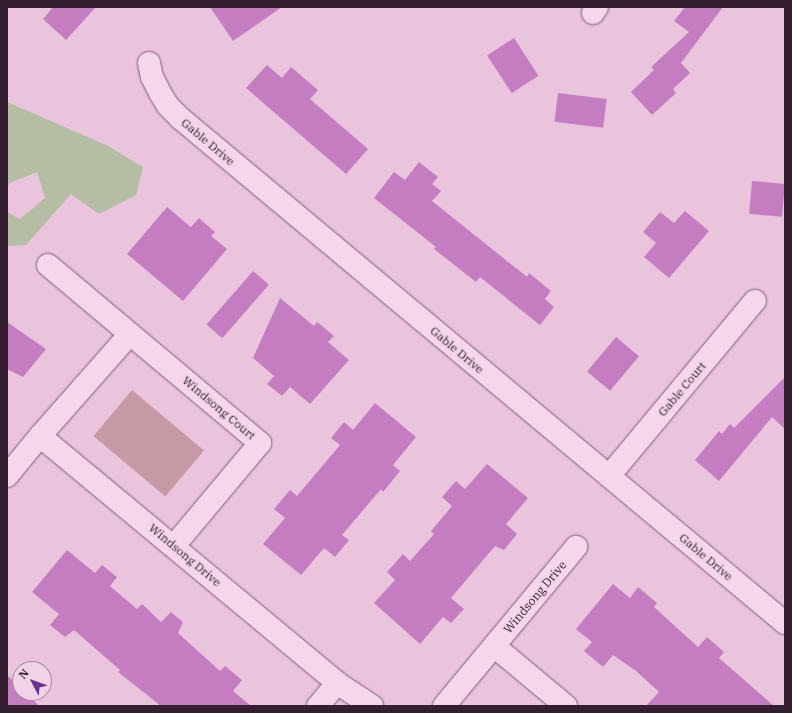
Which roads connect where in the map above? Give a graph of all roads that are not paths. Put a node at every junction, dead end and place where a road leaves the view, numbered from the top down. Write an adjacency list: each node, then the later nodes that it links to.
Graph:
1 (149, 63): 7 (street, Gable Drive)
2 (48, 265): 4 (street, Windsong Court)
3 (755, 301): 7 (street, Gable Court)
4 (130, 334): 5 (street); 8 (street, Windsong Court)
5 (40, 436): 6 (street); 8 (street, Windsong Drive)
6 (7, 476)
7 (608, 476): 10 (street, Gable Drive)
8 (174, 546): 12 (street, Windsong Drive)
9 (576, 547): 11 (street, Windsong Drive)
10 (785, 623)
11 (494, 646): 15 (street, Windsong Drive); 16 (street)
12 (337, 683): 13 (street); 14 (street, Windsong Drive)
13 (318, 706)
14 (372, 706)
15 (444, 706)
16 (566, 706)

